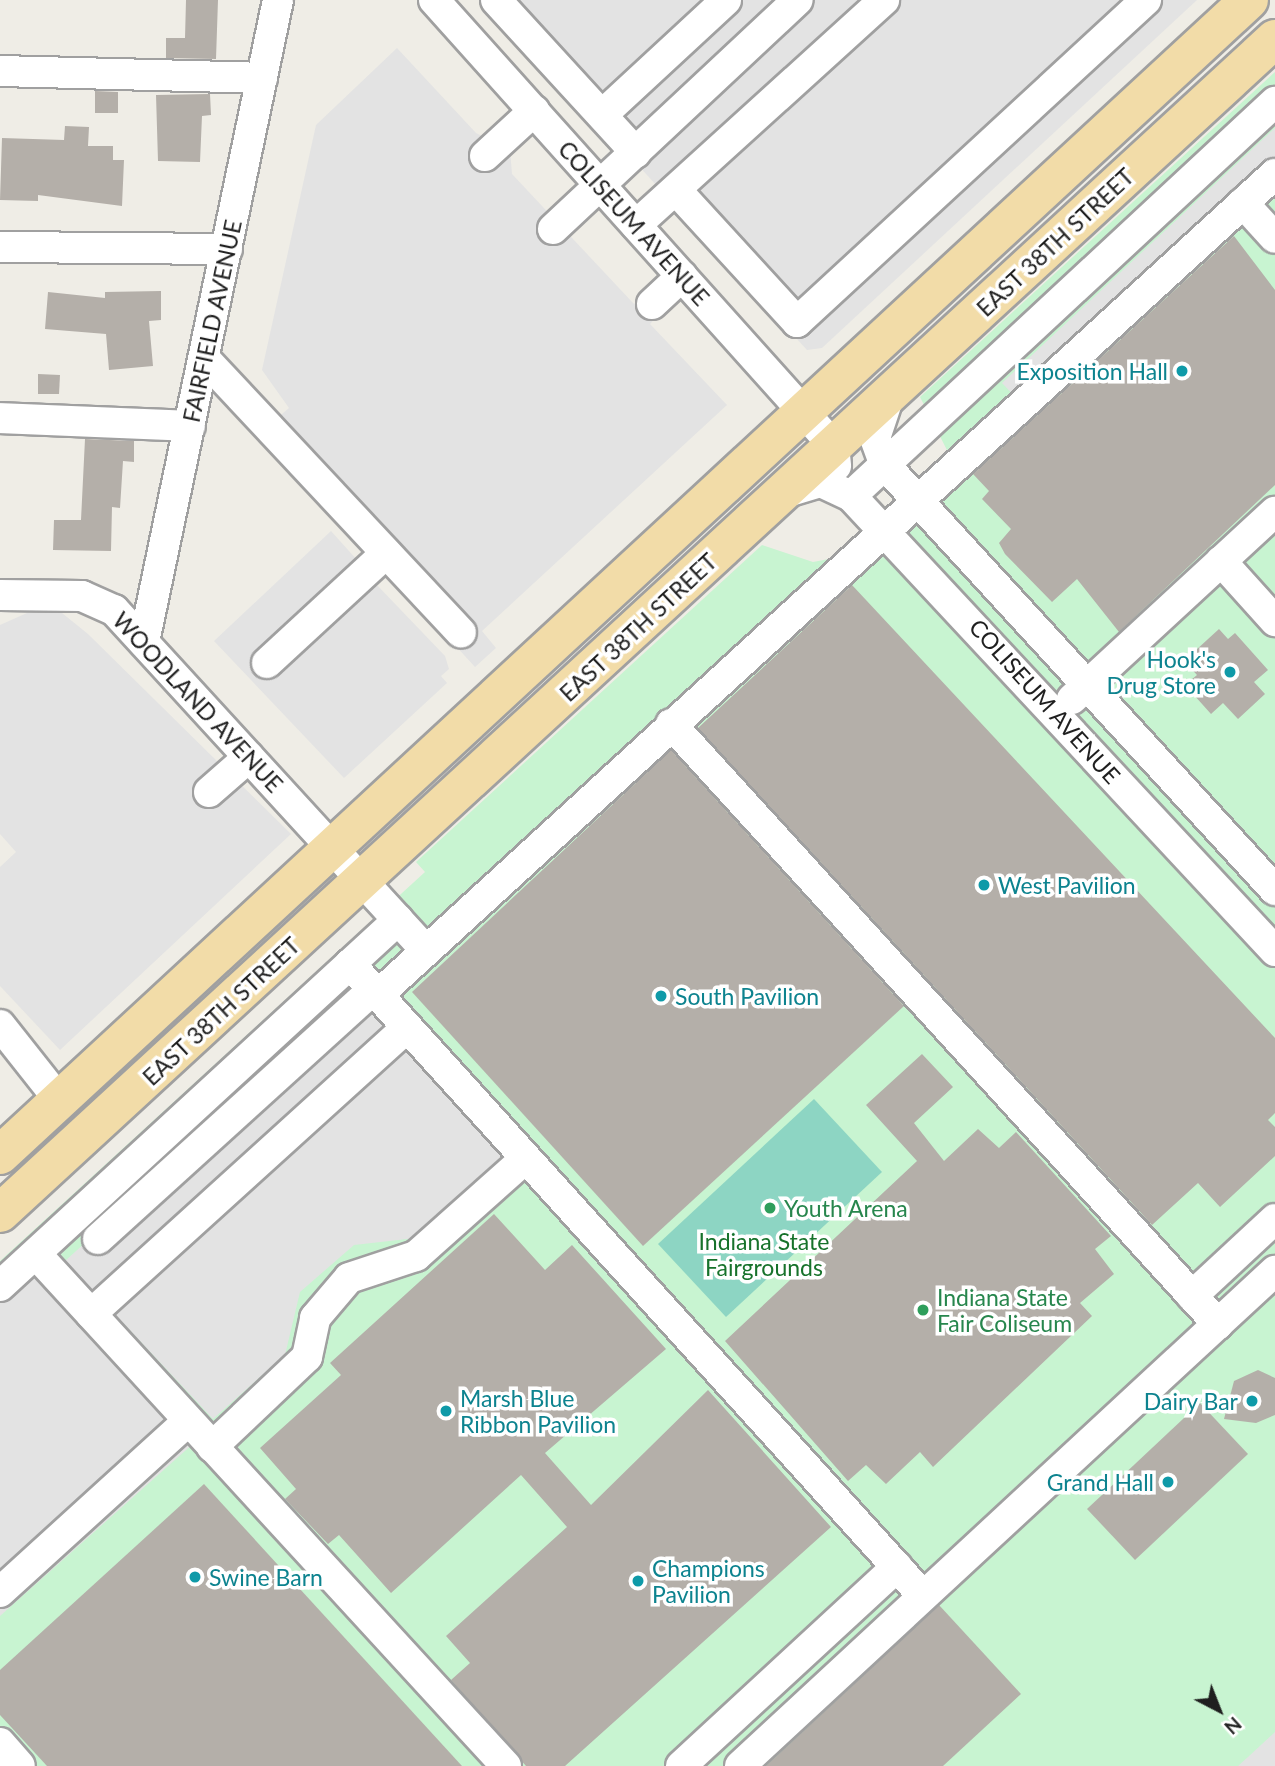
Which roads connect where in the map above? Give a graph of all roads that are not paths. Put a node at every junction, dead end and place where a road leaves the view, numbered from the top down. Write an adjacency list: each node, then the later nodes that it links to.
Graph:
1 (278, 0): 11 (street, FAIRFIELD AVENUE)
2 (434, 0): 13 (street, COLISEUM AVENUE)
3 (496, 0): 14 (street)
4 (726, 0): 14 (street)
5 (798, 0): 15 (street)
6 (884, 0): 19 (street)
7 (1146, 0): 19 (street)
8 (1250, 0): 30 (main road, EAST 38TH STREET)
9 (1275, 39): 29 (main road, EAST 38TH STREET)
10 (0, 71): 11 (street)
11 (262, 78): 25 (street, FAIRFIELD AVENUE)
12 (1275, 102): 34 (street)
13 (534, 111): 16 (street); 18 (street, COLISEUM AVENUE)
14 (601, 115): 15 (street)
15 (636, 153): 18 (street)
16 (485, 156)
17 (1275, 174): 20 (street)
18 (601, 186): 21 (street, COLISEUM AVENUE); 22 (street)
19 (676, 190): 21 (street)
20 (1242, 204): 23 (street); 37 (street)
21 (636, 225): 26 (street, COLISEUM AVENUE)
22 (553, 229)
23 (1275, 238)
24 (0, 247): 25 (street)
25 (227, 249): 28 (street, FAIRFIELD AVENUE)
26 (682, 276): 27 (street); 30 (street, COLISEUM AVENUE)
27 (652, 304)
28 (204, 358): 32 (street, FAIRFIELD AVENUE); 40 (street)
29 (891, 393): 33 (main road, EAST 38TH STREET); 34 (street)
30 (803, 411): 33 (street, COLISEUM AVENUE); 56 (main road, EAST 38TH STREET)
31 (0, 418): 32 (street)
32 (190, 426): 47 (street, FAIRFIELD AVENUE)
33 (835, 446): 34 (street); 35 (street); 36 (main road, EAST 38TH STREET)
34 (880, 456): 35 (street); 37 (street, COLISEUM AVENUE)
35 (844, 491): 36 (street); 39 (street, COLISEUM AVENUE)
36 (781, 494): 58 (main road, EAST 38TH STREET)
37 (919, 505): 39 (street); 43 (street, COLISEUM AVENUE)
38 (1275, 512): 41 (street)
39 (888, 533): 45 (street, COLISEUM AVENUE); 51 (street)
40 (386, 553): 46 (street); 48 (street)
41 (1221, 561): 44 (street); 49 (street)
42 (0, 595): 47 (street, WOODLAND AVENUE)
43 (1008, 601): 45 (street); 49 (street, COLISEUM AVENUE)
44 (1275, 621)
45 (978, 627): 50 (street, COLISEUM AVENUE)
46 (461, 633)
47 (144, 642): 52 (street, WOODLAND AVENUE)
48 (267, 663)
49 (1087, 686): 50 (street); 53 (street, COLISEUM AVENUE)
50 (1057, 714): 55 (street, COLISEUM AVENUE)
51 (671, 724): 62 (street); 78 (street)
52 (249, 757): 54 (street); 56 (street, WOODLAND AVENUE)
53 (1165, 771): 55 (street); 57 (street, COLISEUM AVENUE)
54 (209, 792)
55 (1134, 799): 59 (street, COLISEUM AVENUE)
56 (331, 846): 58 (street, WOODLAND AVENUE); 68 (main road, EAST 38TH STREET)
57 (1242, 855): 59 (street); 60 (street, COLISEUM AVENUE)
58 (362, 881): 61 (street, WOODLAND AVENUE); 71 (main road, EAST 38TH STREET)
59 (1211, 883): 63 (street, COLISEUM AVENUE)
60 (1275, 890)
61 (398, 920): 62 (street, WOODLAND AVENUE); 64 (street)
62 (426, 951): 65 (street)
63 (1275, 951)
64 (350, 964): 65 (street); 75 (street)
65 (375, 993): 67 (street); 73 (street)
66 (0, 1025): 68 (street)
67 (407, 1027): 70 (street); 79 (street)
68 (60, 1101): 69 (main road, EAST 38TH STREET)
69 (0, 1155)
70 (525, 1159): 82 (street); 83 (street)
71 (0, 1213)
72 (1275, 1219): 74 (street)
73 (99, 1239)
74 (1243, 1249): 76 (street); 78 (street)
75 (36, 1254): 77 (street); 79 (street)
76 (1272, 1274): 80 (street)
77 (0, 1286)
78 (1192, 1296): 80 (street)
79 (91, 1314): 81 (street)
80 (1218, 1324): 85 (street)
81 (188, 1421): 82 (street); 84 (street)
82 (212, 1447): 92 (street)
83 (897, 1567): 85 (street); 86 (street)
84 (0, 1592)
85 (923, 1596): 87 (street)
86 (829, 1630): 87 (street); 88 (street)
87 (855, 1658): 89 (street)
88 (747, 1706): 89 (street); 93 (street)
89 (775, 1734): 94 (street)
90 (0, 1743): 91 (street)
91 (20, 1766)
92 (506, 1766)
93 (681, 1766)
94 (740, 1766)

